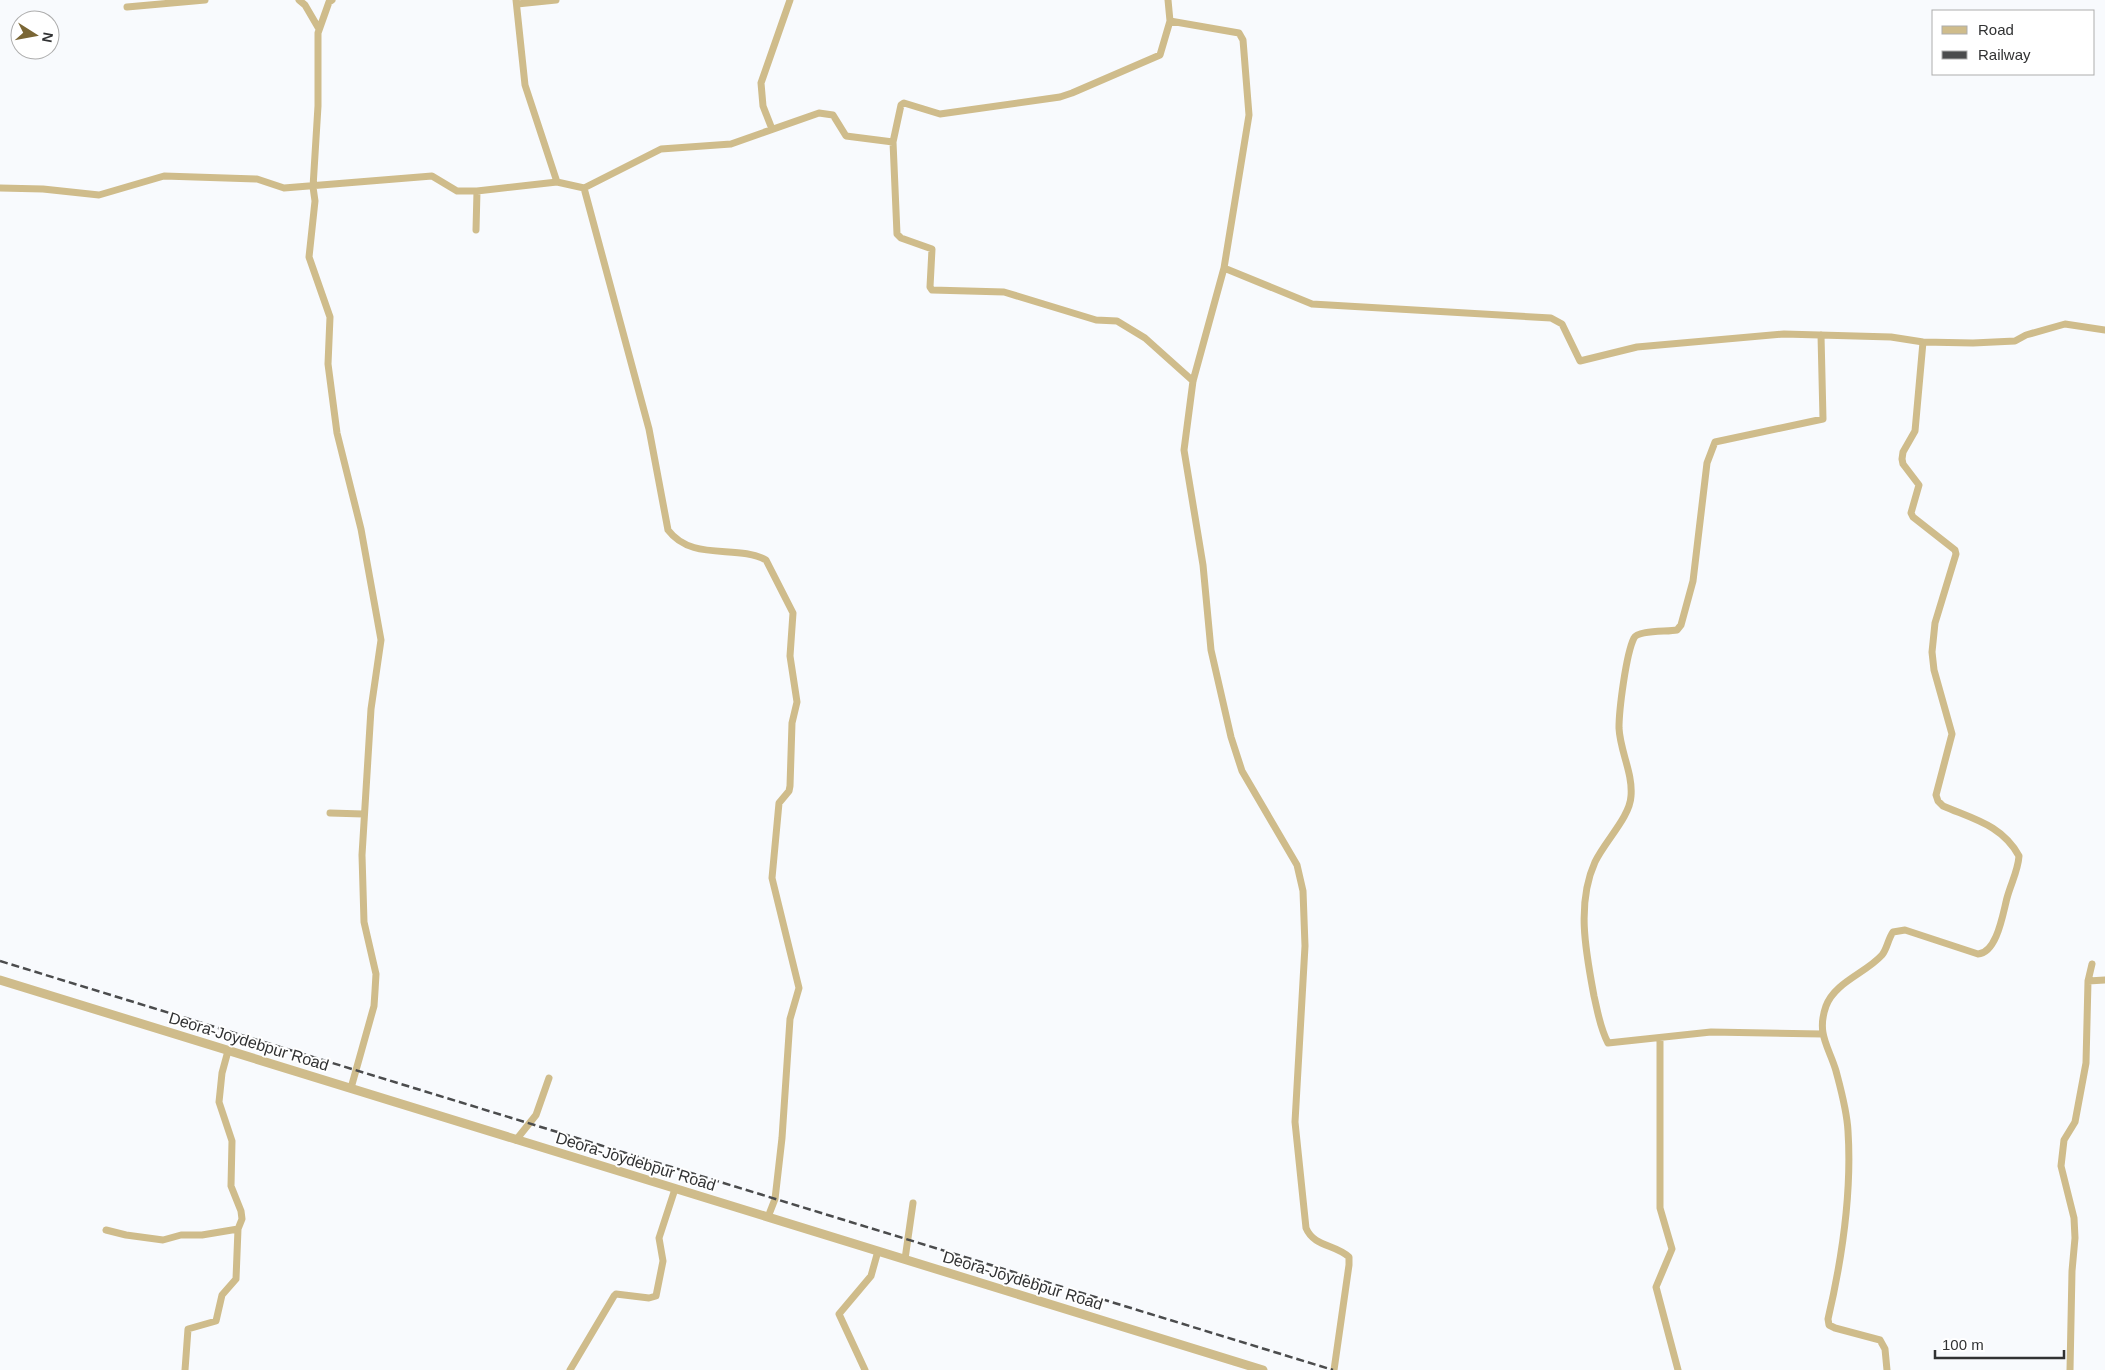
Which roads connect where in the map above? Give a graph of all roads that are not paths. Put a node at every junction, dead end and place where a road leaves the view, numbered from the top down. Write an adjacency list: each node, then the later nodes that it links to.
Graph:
1 (205, 0): 8 (street)
2 (299, 0): 10 (street)
3 (332, 0): 10 (street)
4 (556, 0): 7 (street)
5 (790, 0): 11 (street)
6 (1168, 0): 9 (street)
7 (516, 2): 13 (street)
8 (127, 7)
9 (1170, 20): 12 (street); 19 (street)
10 (319, 30): 14 (street)
11 (772, 129): 12 (street); 16 (street)
12 (893, 142): 23 (street)
13 (556, 182): 16 (street); 17 (street)
14 (313, 187): 15 (street); 17 (street); 25 (street)
15 (0, 188)
16 (584, 188): 38 (street)
17 (477, 191): 18 (street)
18 (476, 230)
19 (1224, 268): 21 (street); 23 (street)
20 (2105, 330): 22 (street)
21 (1821, 334): 22 (street); 31 (street)
22 (1923, 342): 30 (street)
23 (1193, 381): 47 (street)
24 (330, 813): 25 (street)
25 (363, 814): 34 (street)
26 (2092, 964): 29 (street)
27 (0, 980): 32 (street, Deora-Joydebpur Road)
28 (2105, 980): 29 (street)
29 (2088, 981): 50 (street)
30 (1822, 1034): 31 (street); 49 (street)
31 (1660, 1038): 48 (street)
32 (228, 1051): 34 (street, Deora-Joydebpur Road); 39 (street)
33 (549, 1078): 35 (street)
34 (351, 1088): 35 (street, Deora-Joydebpur Road)
35 (516, 1140): 36 (street, Deora-Joydebpur Road)
36 (675, 1188): 38 (street, Deora-Joydebpur Road); 44 (street)
37 (913, 1203): 42 (street)
38 (768, 1217): 41 (street, Deora-Joydebpur Road)
39 (238, 1229): 40 (street); 43 (street)
40 (106, 1230)
41 (878, 1251): 42 (street, Deora-Joydebpur Road); 45 (street)
42 (905, 1259): 46 (street, Deora-Joydebpur Road)
43 (185, 1370)
44 (570, 1370)
45 (865, 1370)
46 (1263, 1370)
47 (1334, 1370)
48 (1678, 1370)
49 (1887, 1370)
50 (2070, 1370)

